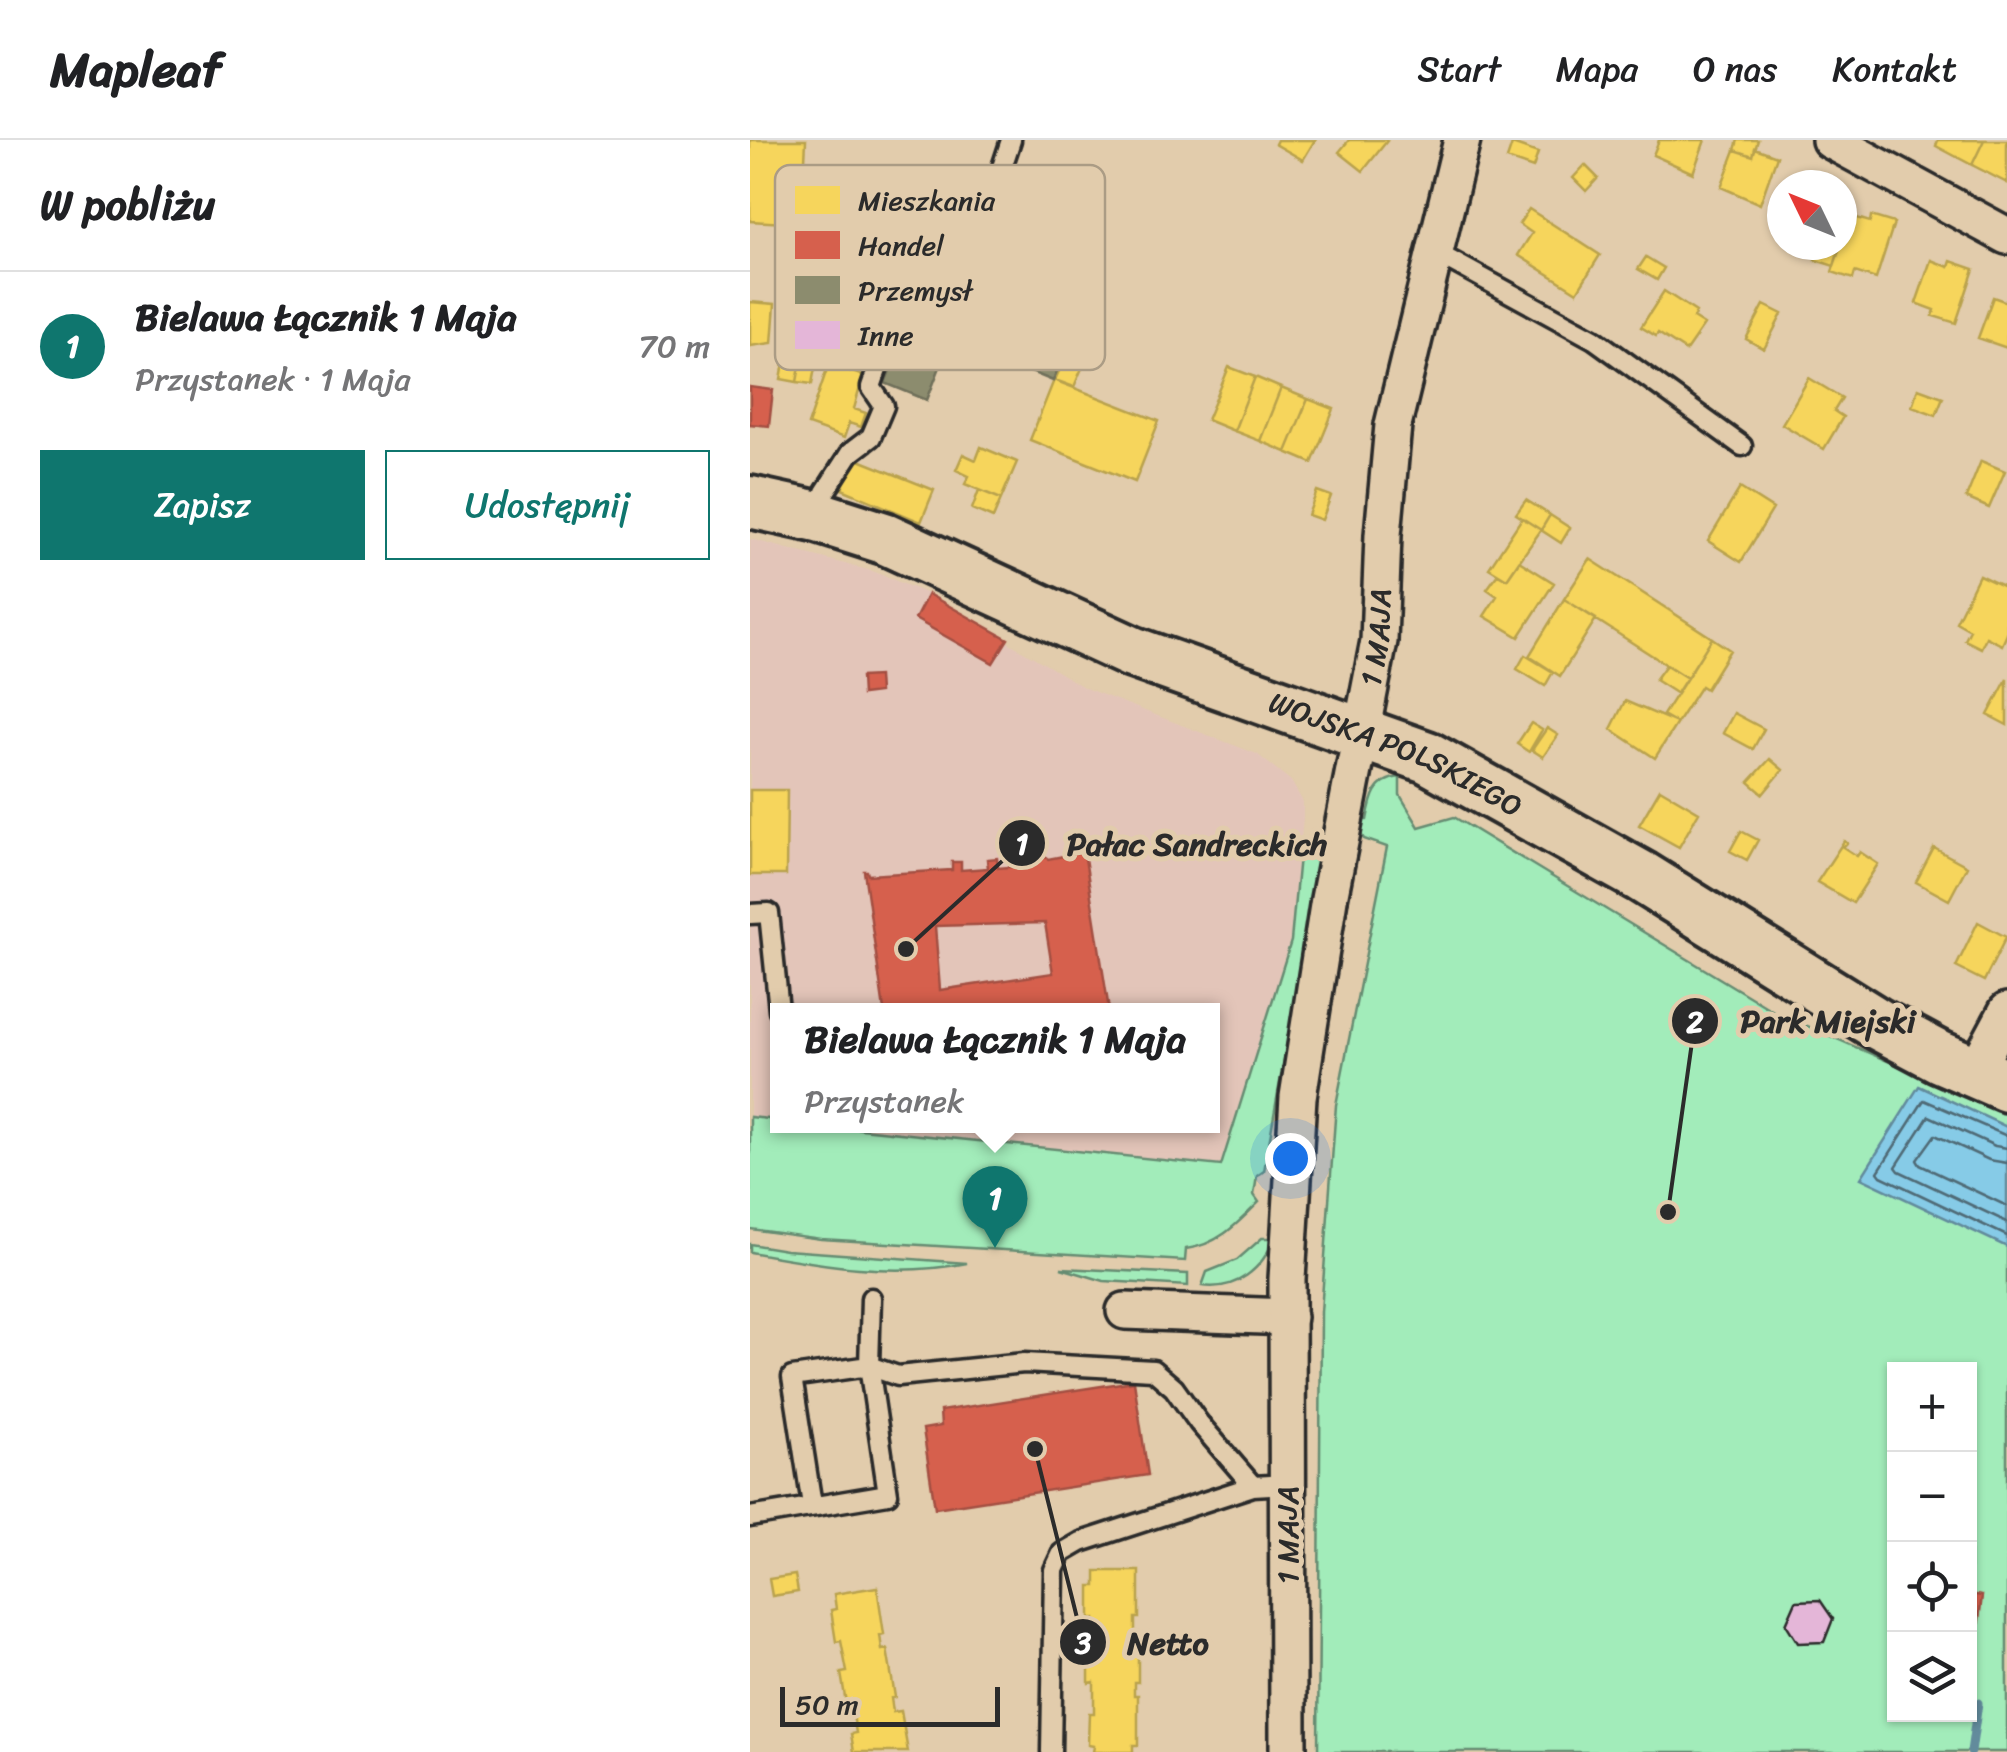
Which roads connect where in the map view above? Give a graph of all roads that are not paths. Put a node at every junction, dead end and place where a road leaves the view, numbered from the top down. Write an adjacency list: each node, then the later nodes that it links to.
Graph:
1 (1011, 140): 4 (lane)
2 (1462, 140): 6 (street, 1 MAJA)
3 (1830, 140): 5 (street)
4 (1003, 165)
5 (2007, 236)
6 (1435, 252): 8 (lane); 11 (street, 1 MAJA)
7 (876, 370): 10 (lane)
8 (1742, 446)
9 (750, 502): 10 (street, WOJSKA POLSKIEGO)
10 (818, 517): 11 (street, WOJSKA POLSKIEGO)
11 (1362, 735): 15 (street, WOJSKA POLSKIEGO); 18 (street, 1 MAJA)
12 (750, 914): 13 (lane)
13 (778, 1003)
14 (2007, 1010): 15 (street)
15 (1991, 1078)
16 (871, 1298): 19 (lane)
17 (1125, 1310): 18 (street)
18 (1288, 1317): 20 (street, 1 MAJA)
19 (869, 1366): 21 (lane); 22 (lane); 22 (lane)
20 (1288, 1484): 21 (lane); 25 (street, 1 MAJA)
21 (1253, 1486): 24 (lane)
22 (812, 1505): 23 (lane)
23 (750, 1517)
24 (1050, 1752)
25 (1288, 1752)

